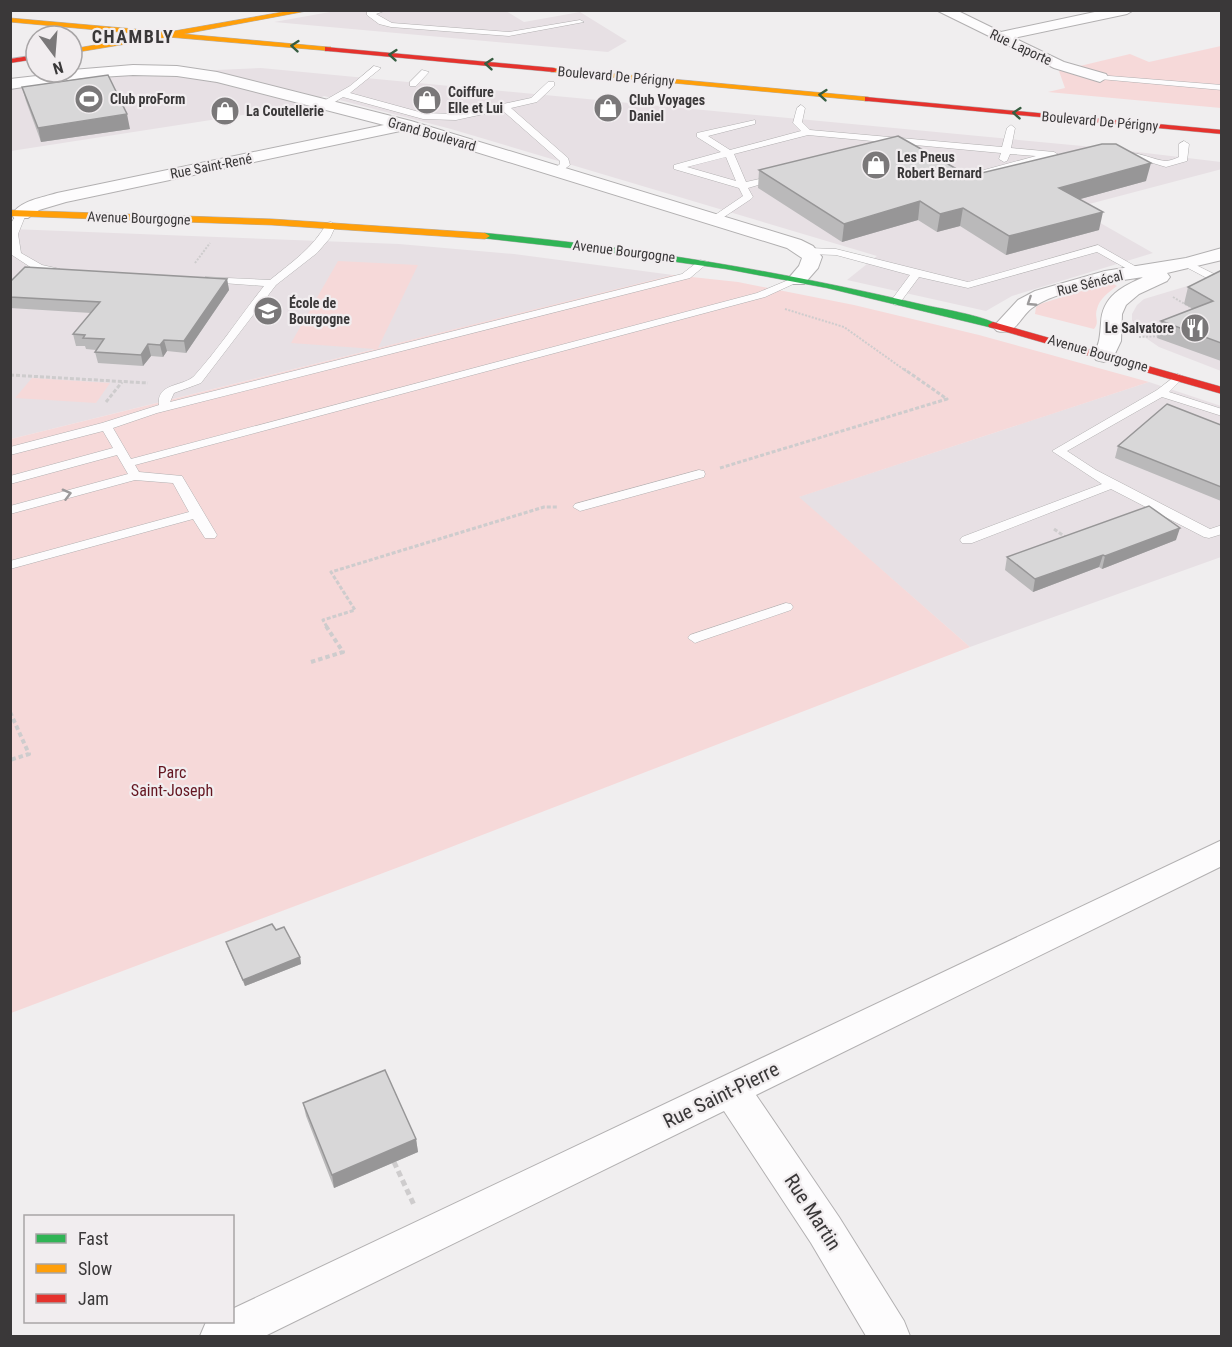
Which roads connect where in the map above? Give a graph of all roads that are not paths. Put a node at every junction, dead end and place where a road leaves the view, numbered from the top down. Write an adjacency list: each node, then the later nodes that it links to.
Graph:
1 (309, 10): 5 (main road)
2 (384, 10): 9 (lane)
3 (943, 10): 11 (street, Rue Laporte)
4 (1127, 10): 11 (street)
5 (263, 18): 10 (main road); 14 (main road)
6 (10, 20): 10 (main road, Boulevard De Périgny)
7 (580, 22): 9 (lane)
8 (495, 25): 9 (lane)
9 (509, 34)
10 (167, 35): 13 (main road); 14 (main road, Boulevard De Périgny)
11 (999, 37): 18 (street, Rue Laporte)
12 (84, 39): 13 (main road)
13 (118, 43): 15 (main road); 16 (main road)
14 (261, 43): 34 (main road, Boulevard De Périgny, one-way to 14)
15 (84, 49)
16 (377, 68): 17 (main road); 24 (lane)
17 (431, 73): 21 (lane)
18 (1100, 77): 23 (lane)
19 (528, 82): 22 (main road, Boulevard De Périgny)
20 (10, 84): 25 (street, Grand Boulevard)
21 (413, 84)
22 (557, 85): 26 (lane)
23 (1221, 88)
24 (342, 94): 25 (lane); 28 (lane)
25 (325, 104): 30 (street, Grand Boulevard)
26 (504, 107): 28 (lane); 43 (lane)
27 (801, 108): 33 (lane)
28 (423, 116): 30 (lane)
29 (752, 122): 40 (lane)
30 (405, 125): 43 (street, Grand Boulevard); 47 (street, Rue Saint-René)
31 (1005, 127): 32 (main road, Boulevard De Périgny); 38 (lane)
32 (1028, 129)
33 (807, 132): 35 (lane); 40 (lane)
34 (1221, 132)
35 (902, 144): 37 (lane); 38 (lane); 39 (lane)
36 (1184, 144): 41 (lane)
37 (890, 150)
38 (1006, 151): 42 (lane); 42 (lane)
39 (911, 152)
40 (729, 153): 46 (lane); 46 (lane)
41 (1108, 156)
42 (1002, 168): 45 (lane)
43 (555, 171): 48 (street, Grand Boulevard)
44 (788, 175): 46 (lane)
45 (970, 176)
46 (743, 186): 48 (lane)
47 (16, 214): 49 (main road, Avenue Bourgogne); 54 (lane)
48 (715, 219): 50 (street, Grand Boulevard)
49 (331, 225): 52 (main road, Avenue Bourgogne); 59 (lane)
50 (808, 251): 55 (lane); 58 (street)
51 (1221, 254): 53 (street, Rue Sénécal)
52 (704, 262): 58 (main road, Avenue Bourgogne); 67 (lane)
53 (1188, 264): 57 (street, Rue Sénécal); 60 (lane)
54 (65, 272)
55 (916, 273): 57 (lane); 61 (lane)
56 (192, 275): 59 (lane)
57 (1146, 276): 62 (street, Rue Sénécal, one-way to 62); 63 (street, Rue Sénécal)
58 (797, 280): 61 (main road, Avenue Bourgogne); 72 (lane)
59 (272, 283): 67 (lane)
60 (1221, 283)
61 (895, 302): 62 (main road, Avenue Bourgogne)
62 (1004, 327): 63 (main road, Avenue Bourgogne)
63 (1104, 355): 64 (main road, Avenue Bourgogne)
64 (1178, 377): 65 (main road, Avenue Bourgogne); 66 (lane)
65 (1221, 391)
66 (1161, 393): 68 (lane); 75 (lane)
67 (165, 407): 69 (lane)
68 (1221, 413)
69 (106, 426): 70 (lane); 71 (lane)
70 (120, 450): 72 (lane); 74 (lane)
71 (10, 451)
72 (132, 470): 77 (lane, one-way to 72); 78 (lane)
73 (699, 474): 76 (lane)
74 (10, 480)
75 (1112, 484): 79 (lane); 81 (lane)
76 (580, 507)
77 (10, 510)
78 (197, 514): 80 (lane); 82 (lane)
79 (1221, 529)
80 (210, 535)
81 (967, 540)
82 (10, 565)
83 (786, 607): 84 (lane)
84 (695, 638)
85 (1221, 852): 86 (street, Rue Saint-Pierre)
86 (731, 1090): 87 (street, Rue Saint-Pierre); 88 (street, Rue Martin)
87 (221, 1336)
88 (889, 1336)

